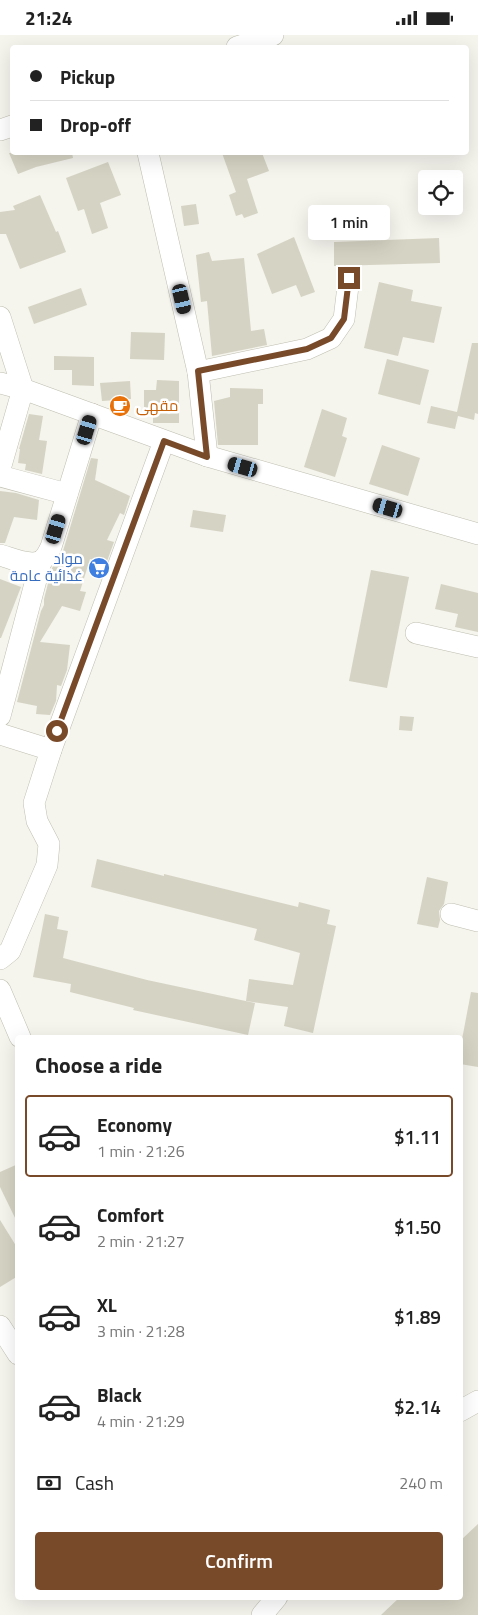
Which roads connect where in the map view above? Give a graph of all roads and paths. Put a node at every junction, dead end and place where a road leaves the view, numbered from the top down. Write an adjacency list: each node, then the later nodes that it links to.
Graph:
1 (273, 35): 2 (street)
2 (243, 45)
3 (148, 155): 6 (street)
4 (349, 278): 6 (street)
5 (0, 317): 8 (street)
6 (198, 371): 11 (street)
7 (0, 383): 8 (street)
8 (23, 389): 9 (street); 12 (street)
9 (92, 414): 10 (street); 14 (street)
10 (164, 441): 11 (street); 23 (street)
11 (207, 457): 15 (street)
12 (0, 469)
13 (0, 476): 14 (street)
14 (67, 494): 17 (street)
15 (478, 534)
16 (0, 555): 17 (street)
17 (41, 561): 19 (street)
18 (416, 633): 20 (street)
19 (9, 645): 21 (street)
20 (478, 647)
21 (0, 716)
22 (0, 734): 23 (street)
23 (51, 749): 26 (street)
24 (451, 914): 25 (street)
25 (478, 921)
26 (0, 959)
27 (0, 990): 28 (street)
28 (19, 1035)
29 (0, 1326): 30 (street)
30 (15, 1349)
31 (478, 1401): 32 (street)
32 (463, 1409)
33 (274, 1600): 34 (street)
34 (262, 1615)

